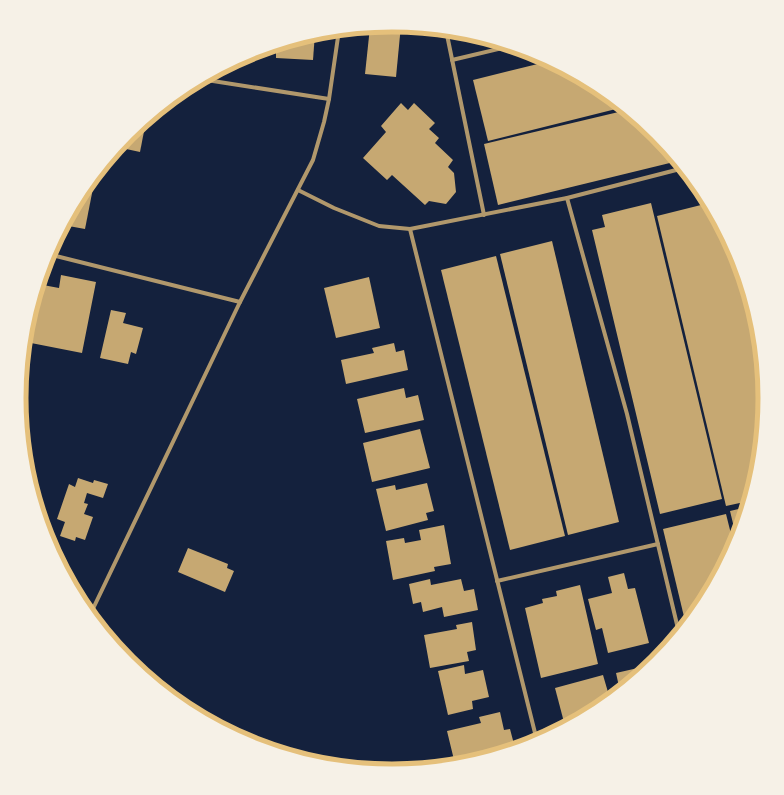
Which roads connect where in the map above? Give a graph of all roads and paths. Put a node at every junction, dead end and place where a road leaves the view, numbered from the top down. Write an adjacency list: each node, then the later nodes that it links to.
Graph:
1 (338, 36): 6 (street)
2 (448, 36): 4 (street)
3 (501, 48): 4 (street)
4 (452, 60): 10 (street)
5 (210, 81): 6 (street)
6 (329, 99): 8 (street)
7 (678, 170): 9 (street)
8 (298, 190): 11 (street); 13 (street)
9 (567, 198): 10 (street); 14 (street)
10 (484, 215): 11 (street)
11 (410, 229): 15 (street)
12 (55, 256): 13 (street)
13 (240, 302): 16 (street)
14 (658, 544): 15 (street); 17 (street)
15 (497, 581): 18 (street)
16 (93, 608)
17 (677, 626)
18 (535, 734)

